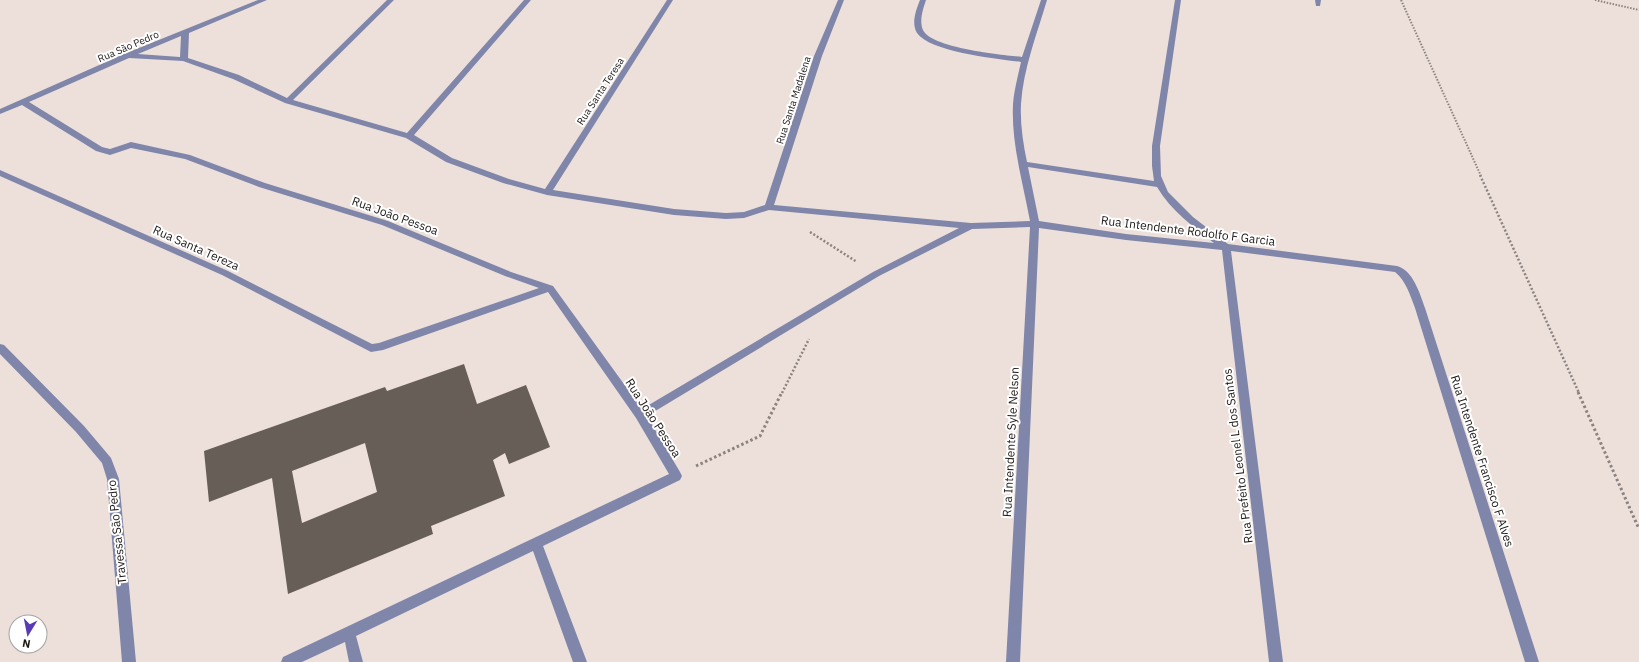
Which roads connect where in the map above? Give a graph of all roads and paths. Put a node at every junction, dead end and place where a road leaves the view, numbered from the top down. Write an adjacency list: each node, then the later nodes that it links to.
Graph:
1 (264, 0): 12 (street, Rua São Pedro)
2 (392, 0): 16 (street)
3 (528, 0): 19 (street)
4 (670, 0): 23 (street, Rua Santa Teresa)
5 (841, 0): 24 (street, Rua Santa Madalena)
6 (923, 0): 15 (street)
7 (1044, 0): 15 (street, Rua Intendente Syle Nelson)
8 (1178, 0): 22 (street)
9 (1401, 0): 36 (path)
10 (1595, 0): 11 (path)
11 (1639, 10)
12 (185, 33): 13 (street, Rua São Pedro); 14 (street)
13 (127, 56): 14 (street); 17 (street, Rua São Pedro)
14 (184, 59): 16 (street)
15 (1025, 60): 20 (street, Rua Intendente Syle Nelson)
16 (288, 101): 19 (street)
17 (23, 102): 18 (street, Rua São Pedro); 31 (street, Rua João Pessoa)
18 (0, 112)
19 (408, 136): 23 (street)
20 (1024, 164): 22 (street); 25 (street, Rua Intendente Syle Nelson)
21 (0, 173): 31 (street, Rua Santa Tereza)
22 (1160, 185): 28 (street)
23 (547, 192): 24 (street)
24 (770, 207): 26 (street, Rua Intendente Rodolfo F Garcia)
25 (1035, 224): 26 (street, Rua Intendente Rodolfo F Garcia); 28 (street, Rua Intendente Rodolfo F Garcia); 43 (street, Rua Intendente Syle Nelson)
26 (971, 226): 30 (street)
27 (809, 232): 30 (path)
28 (1226, 247): 29 (street, Rua Intendente Rodolfo F Garcia); 44 (street, Rua Prefeito Leonel L dos Santos)
29 (1401, 271): 45 (street, Rua Intendente Francisco F Alves)
30 (876, 274): 34 (street)
31 (550, 288): 34 (street, Rua João Pessoa)
32 (811, 336): 35 (path)
33 (0, 348): 39 (street, Travessa São Pedro)
34 (640, 415): 35 (street, Rua João Pessoa)
35 (676, 476): 37 (street)
36 (1639, 529)
37 (536, 543): 38 (street); 42 (street)
38 (349, 633): 40 (street); 41 (street)
39 (129, 662)
40 (288, 662)
41 (356, 662)
42 (580, 662)
43 (1012, 662)
44 (1276, 662)
45 (1532, 662)

